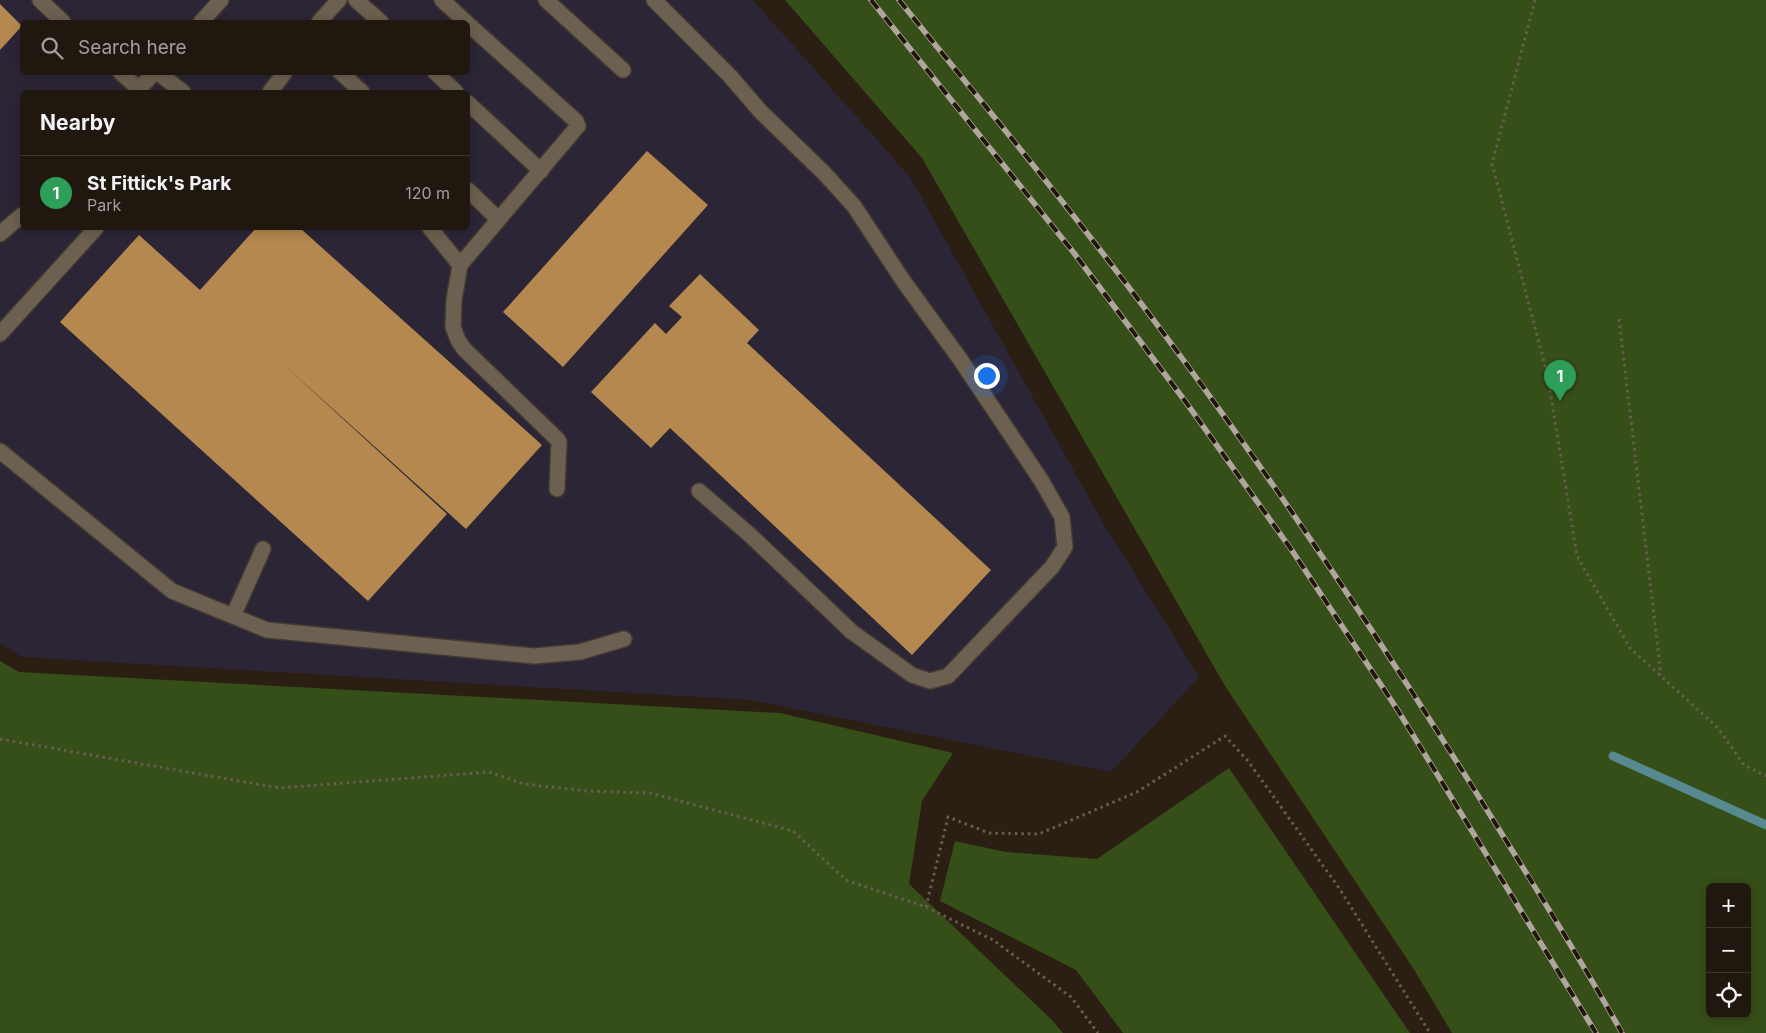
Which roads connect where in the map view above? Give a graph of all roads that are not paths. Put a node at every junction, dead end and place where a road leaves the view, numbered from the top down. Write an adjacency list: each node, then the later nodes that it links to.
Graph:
1 (40, 0): 8 (street)
2 (221, 0): 9 (street)
3 (339, 0): 10 (street)
4 (356, 0): 11 (street)
5 (442, 0): 12 (street)
6 (546, 0): 14 (street)
7 (654, 0): 39 (street)
8 (61, 20)
9 (203, 20)
10 (321, 20)
11 (378, 20)
12 (464, 20)
13 (470, 26): 28 (street)
14 (623, 70)
15 (123, 75): 21 (street)
16 (153, 75): 22 (street)
17 (160, 75): 23 (street)
18 (283, 75): 24 (street)
19 (343, 75): 25 (street)
20 (437, 75): 26 (street)
21 (137, 90)
22 (139, 90)
23 (180, 90)
24 (271, 90)
25 (360, 90)
26 (454, 90)
27 (470, 105): 28 (street)
28 (541, 171): 31 (street)
29 (470, 192): 31 (street)
30 (20, 217): 34 (street)
31 (498, 219): 35 (street)
32 (94, 230): 36 (street)
33 (432, 230): 35 (street)
34 (0, 234)
35 (460, 265): 38 (street)
36 (0, 334)
37 (0, 451): 41 (street)
38 (557, 489)
39 (699, 492)
40 (264, 549): 41 (street)
41 (233, 616): 42 (street)
42 (624, 639)

